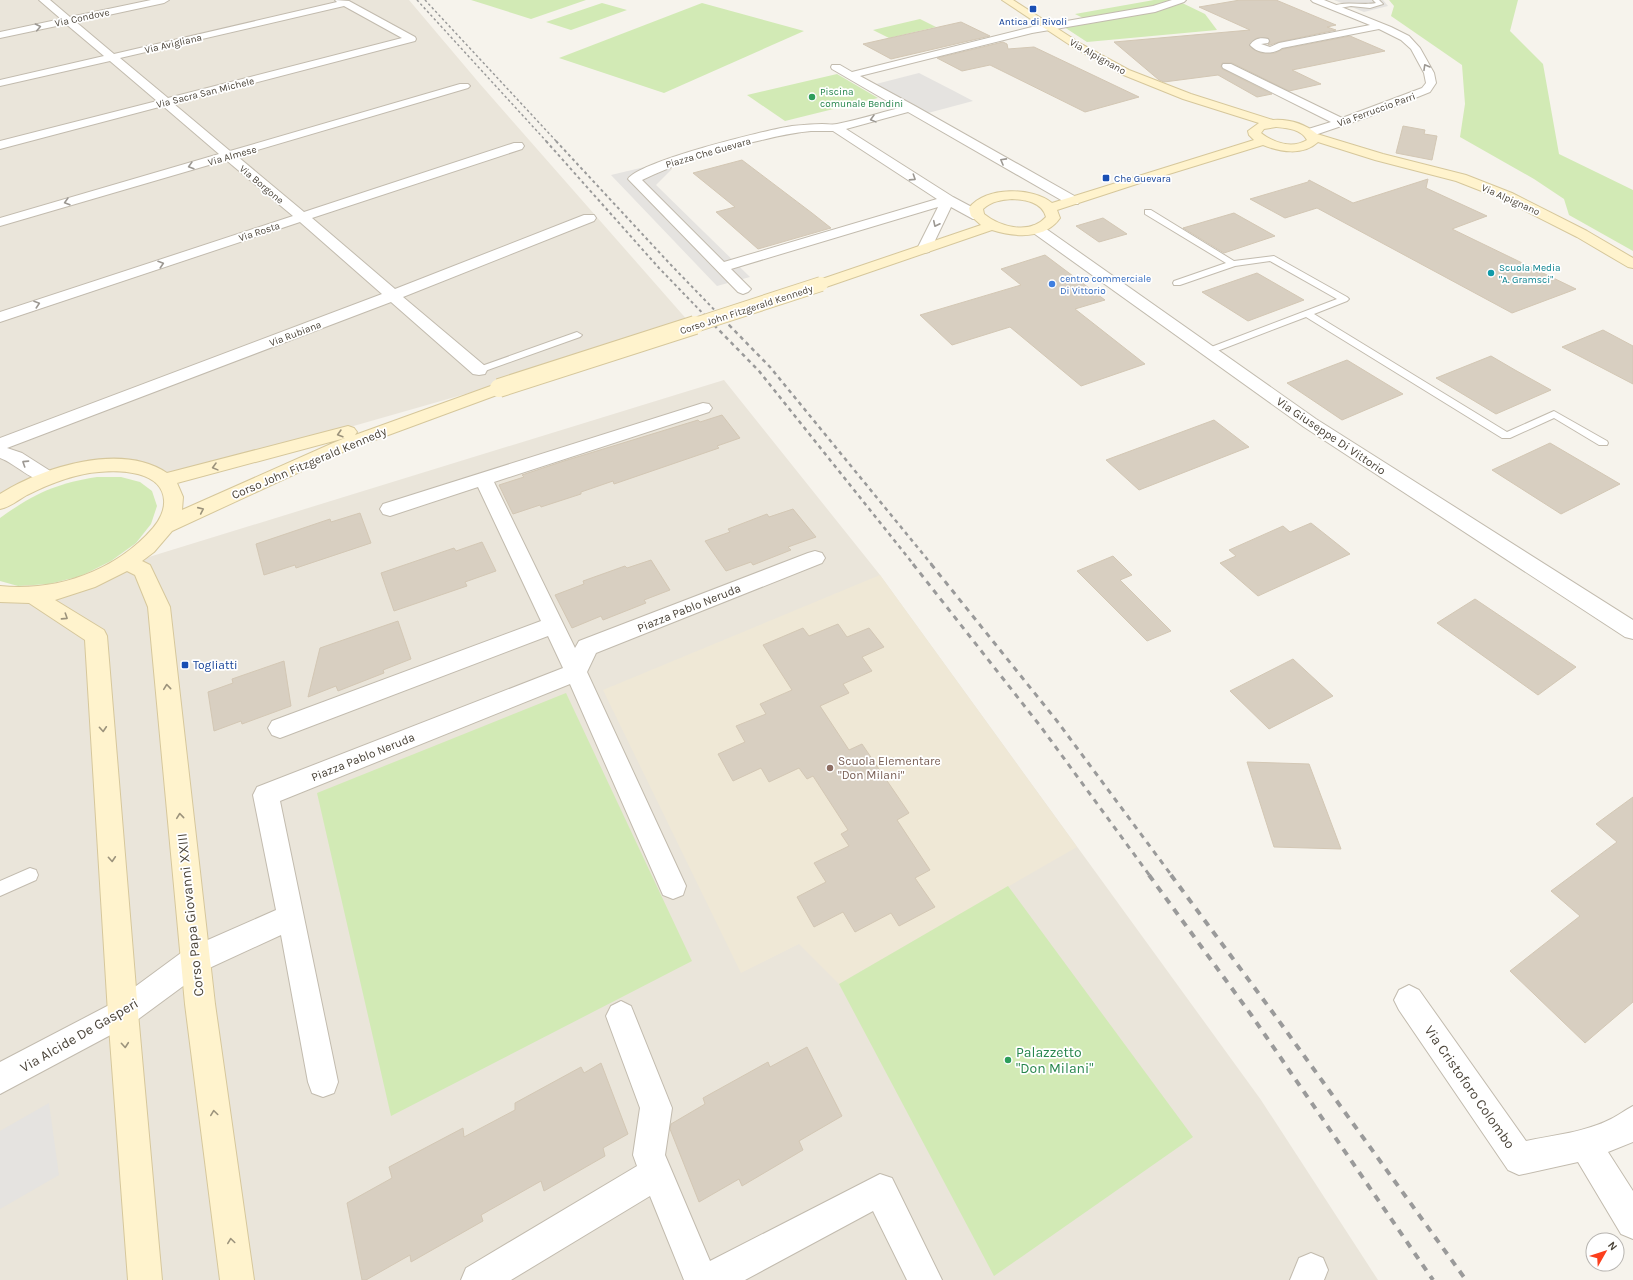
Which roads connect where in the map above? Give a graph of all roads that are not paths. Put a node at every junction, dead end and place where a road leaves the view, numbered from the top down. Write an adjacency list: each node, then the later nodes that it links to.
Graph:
1 (44, 0): 10 (street, Via Borgone)
2 (164, 0): 10 (street, Via Condove)
3 (1007, 0): 12 (street, Via Alpignano)
4 (1180, 0): 12 (street)
5 (1316, 0): 9 (street, Via Ferruccio Parri)
6 (1376, 0): 8 (lane)
7 (343, 2): 15 (street, Via Avigliana); 23 (street, Via Sacra San Michele)
8 (1351, 2): 9 (lane)
9 (1334, 7): 11 (street, Via Ferruccio Parri)
10 (68, 20): 13 (street, Via Condove, one-way to 10); 15 (street, Via Borgone)
11 (1380, 26): 14 (street); 25 (street, Via Ferruccio Parri, one-way to 11)
12 (1049, 27): 18 (street); 21 (street, Via Alpignano)
13 (0, 35)
14 (1264, 41)
15 (112, 57): 19 (street, Via Avigliana); 23 (street, Via Borgone)
16 (836, 66): 18 (street)
17 (1227, 66): 22 (street)
18 (852, 75): 24 (street)
19 (0, 83)
20 (464, 86): 34 (street, Via Almese)
21 (1196, 100): 26 (street, Via Alpignano); 29 (street, Via Alpignano)
22 (1294, 100): 25 (street); 27 (street)
23 (166, 103): 32 (street, Via Sacra San Michele); 34 (street, Via Borgone)
24 (911, 108): 28 (street, Piazza Che Guevara, one-way to 28); 35 (street, one-way to 24)
25 (1342, 122): 30 (street, Via Ferruccio Parri)
26 (1273, 124): 27 (street, Via Alpignano); 29 (street)
27 (1295, 127): 30 (street, Via Alpignano)
28 (836, 128): 37 (street, one-way to 37); 50 (street, Piazza Che Guevara)
29 (1254, 131): 31 (street, Via Alpignano)
30 (1310, 138): 31 (street); 49 (street, Via Alpignano)
31 (1263, 141): 38 (street)
32 (0, 146)
33 (518, 146): 42 (street, Via Rosta)
34 (229, 156): 42 (street, Via Borgone); 44 (street, Via Almese, one-way to 44)
35 (1021, 171): 36 (street); 38 (street)
36 (1034, 199): 39 (street); 41 (street)
37 (948, 200): 41 (street); 47 (street, one-way to 47); 50 (street)
38 (1073, 201): 39 (street)
39 (1050, 208): 46 (street)
40 (1148, 212): 48 (lane)
41 (978, 216): 45 (street)
42 (302, 217): 53 (street, Via Borgone); 55 (street, Via Rosta, one-way to 42)
43 (589, 218): 53 (street, Via Rubiana)
44 (0, 222)
45 (991, 226): 46 (street); 47 (street, Corso John Fitzgerald Kennedy)
46 (1037, 229): 57 (street, Via Giuseppe Di Vittorio)
47 (924, 249): 59 (street, Corso John Fitzgerald Kennedy, bridge)
48 (1233, 264): 51 (lane); 54 (lane)
49 (1633, 264)
50 (721, 268): 52 (street, Piazza Che Guevara)
51 (1177, 283)
52 (743, 289)
53 (394, 296): 58 (street, Via Borgone); 62 (street, Via Rubiana)
54 (1306, 313): 57 (lane); 61 (lane)
55 (0, 317)
56 (577, 335): 58 (lane)
57 (1209, 351): 75 (street, Via Giuseppe Di Vittorio)
58 (479, 370)
59 (499, 388): 66 (street, Corso John Fitzgerald Kennedy, one-way to 66); 69 (street, Corso John Fitzgerald Kennedy, one-way to 59)
60 (703, 408): 65 (street)
61 (1603, 443)
62 (0, 444)
63 (0, 452): 64 (street, one-way to 63)
64 (48, 478): 66 (street); 67 (street)
65 (483, 479): 68 (street); 74 (street)
66 (165, 480): 69 (street, Corso John Fitzgerald Kennedy)
67 (0, 504)
68 (390, 509)
69 (165, 526): 71 (street, Corso John Fitzgerald Kennedy)
70 (815, 558): 76 (street, Piazza Pablo Neruda)
71 (127, 562): 73 (street, Corso John Fitzgerald Kennedy); 82 (street, Corso Papa Giovanni XXIII, one-way to 71)
72 (0, 594): 73 (street, Corso John Fitzgerald Kennedy)
73 (32, 596): 84 (street, one-way to 84)
74 (553, 625): 76 (street); 77 (street)
75 (1633, 631)
76 (576, 672): 79 (street); 81 (street, Piazza Pablo Neruda)
77 (280, 728)
78 (30, 876): 80 (lane)
79 (673, 886)
80 (0, 889)
81 (291, 917): 82 (street); 87 (street, Piazza Pablo Neruda)
82 (195, 960): 84 (street, Via Alcide De Gasperi); 93 (street, Corso Papa Giovanni XXIII, one-way to 82)
83 (1410, 1000): 89 (street, Via Cristoforo Colombo)
84 (123, 1013): 86 (street, Via Alcide De Gasperi); 92 (street, one-way to 92)
85 (621, 1016): 90 (street)
86 (0, 1079)
87 (323, 1082)
88 (1633, 1122): 89 (street, Via Cristoforo Colombo)
89 (1584, 1144): 91 (street)
90 (657, 1173): 94 (street); 95 (street)
91 (1633, 1222)
92 (145, 1280)
93 (237, 1280)
94 (478, 1280)
95 (701, 1280)
96 (710, 1280): 97 (street)
97 (925, 1280)

